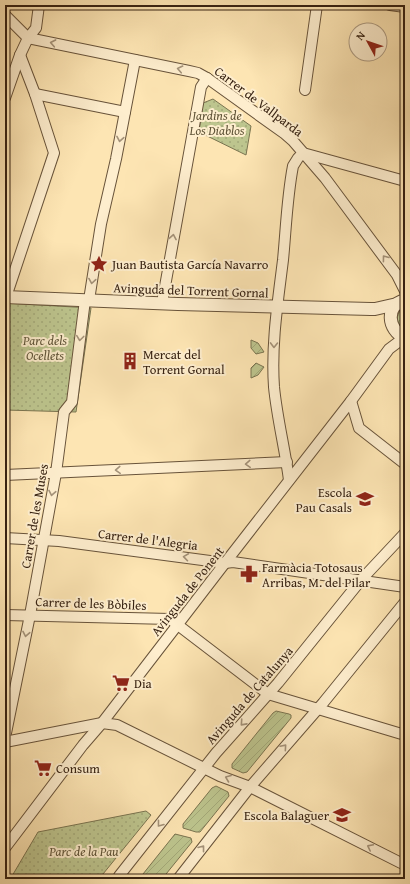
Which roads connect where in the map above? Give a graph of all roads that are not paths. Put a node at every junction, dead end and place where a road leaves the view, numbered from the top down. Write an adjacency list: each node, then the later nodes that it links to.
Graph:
1 (39, 5): 6 (street)
2 (317, 5): 10 (street)
3 (390, 5): 4 (street)
4 (405, 7)
5 (5, 15): 6 (street)
6 (28, 38): 7 (street); 8 (street, Carrer de Vallparda, one-way to 6)
7 (20, 55): 11 (street); 12 (street)
8 (136, 60): 9 (street, Carrer de Vallparda, one-way to 8); 13 (street, Carrer de les Muses)
9 (207, 78): 14 (street, Carrer de Vallparda); 20 (street, one-way to 9)
10 (306, 90)
11 (35, 94): 13 (street); 17 (street)
12 (5, 98)
13 (125, 112): 18 (street, Carrer de les Muses, one-way to 18)
14 (303, 153): 15 (street); 16 (street, Carrer de Vallparda, one-way to 14); 21 (street)
15 (405, 181)
16 (405, 291)
17 (5, 297): 18 (street, Avinguda del Torrent Gornal)
18 (87, 300): 20 (street, Avinguda del Torrent Gornal); 27 (street, Carrer de les Muses, one-way to 27)
19 (401, 302): 22 (street, Avinguda del Torrent Gornal); 23 (street)
20 (162, 303): 21 (street, Avinguda del Torrent Gornal)
21 (277, 306): 22 (street, Avinguda del Torrent Gornal); 25 (street, one-way to 25)
22 (375, 310): 23 (street)
23 (399, 333): 24 (street, Avinguda de Ponent)
24 (351, 401): 26 (street); 29 (street, Avinguda de Ponent)
25 (287, 462): 27 (street, one-way to 27); 29 (street)
26 (405, 464)
27 (56, 473): 28 (street); 32 (street, Carrer de les Muses, one-way to 32)
28 (5, 475)
29 (289, 480): 33 (street, Avinguda de Ponent)
30 (405, 533): 34 (street, Avinguda de Catalunya)
31 (5, 538): 32 (street, Carrer de l'Alegria)
32 (43, 540): 33 (street, Carrer de l'Alegria, one-way to 32); 38 (street, Carrer de les Muses)
33 (224, 563): 34 (street, Carrer de l'Alegria); 39 (street, Avinguda de Ponent)
34 (361, 580): 35 (street, Carrer de l'Alegria); 40 (street, Avinguda de Catalunya)
35 (405, 587)
36 (405, 602): 41 (street)
37 (5, 614): 38 (street, Carrer de les Bòbiles)
38 (30, 615): 39 (street, Carrer de les Bòbiles); 44 (street, Carrer de les Muses, one-way to 44)
39 (178, 624): 40 (street, Carrer de les Bòbiles); 42 (street, Avinguda de Ponent)
40 (268, 694): 41 (street, Carrer de les Bòbiles); 46 (street, Avinguda de Catalunya, one-way to 46)
41 (317, 709): 43 (street, Carrer de les Bòbiles); 47 (street, one-way to 41)
42 (102, 723): 45 (street); 46 (street); 48 (street, Avinguda de Ponent)
43 (405, 735)
44 (5, 738)
45 (5, 742)
46 (204, 768): 47 (street, one-way to 46); 50 (street, Avinguda de Catalunya, one-way to 50)
47 (250, 787): 49 (street, one-way to 47); 51 (street, one-way to 47)
48 (5, 848)
49 (404, 864)
50 (120, 879)
51 (178, 879)

